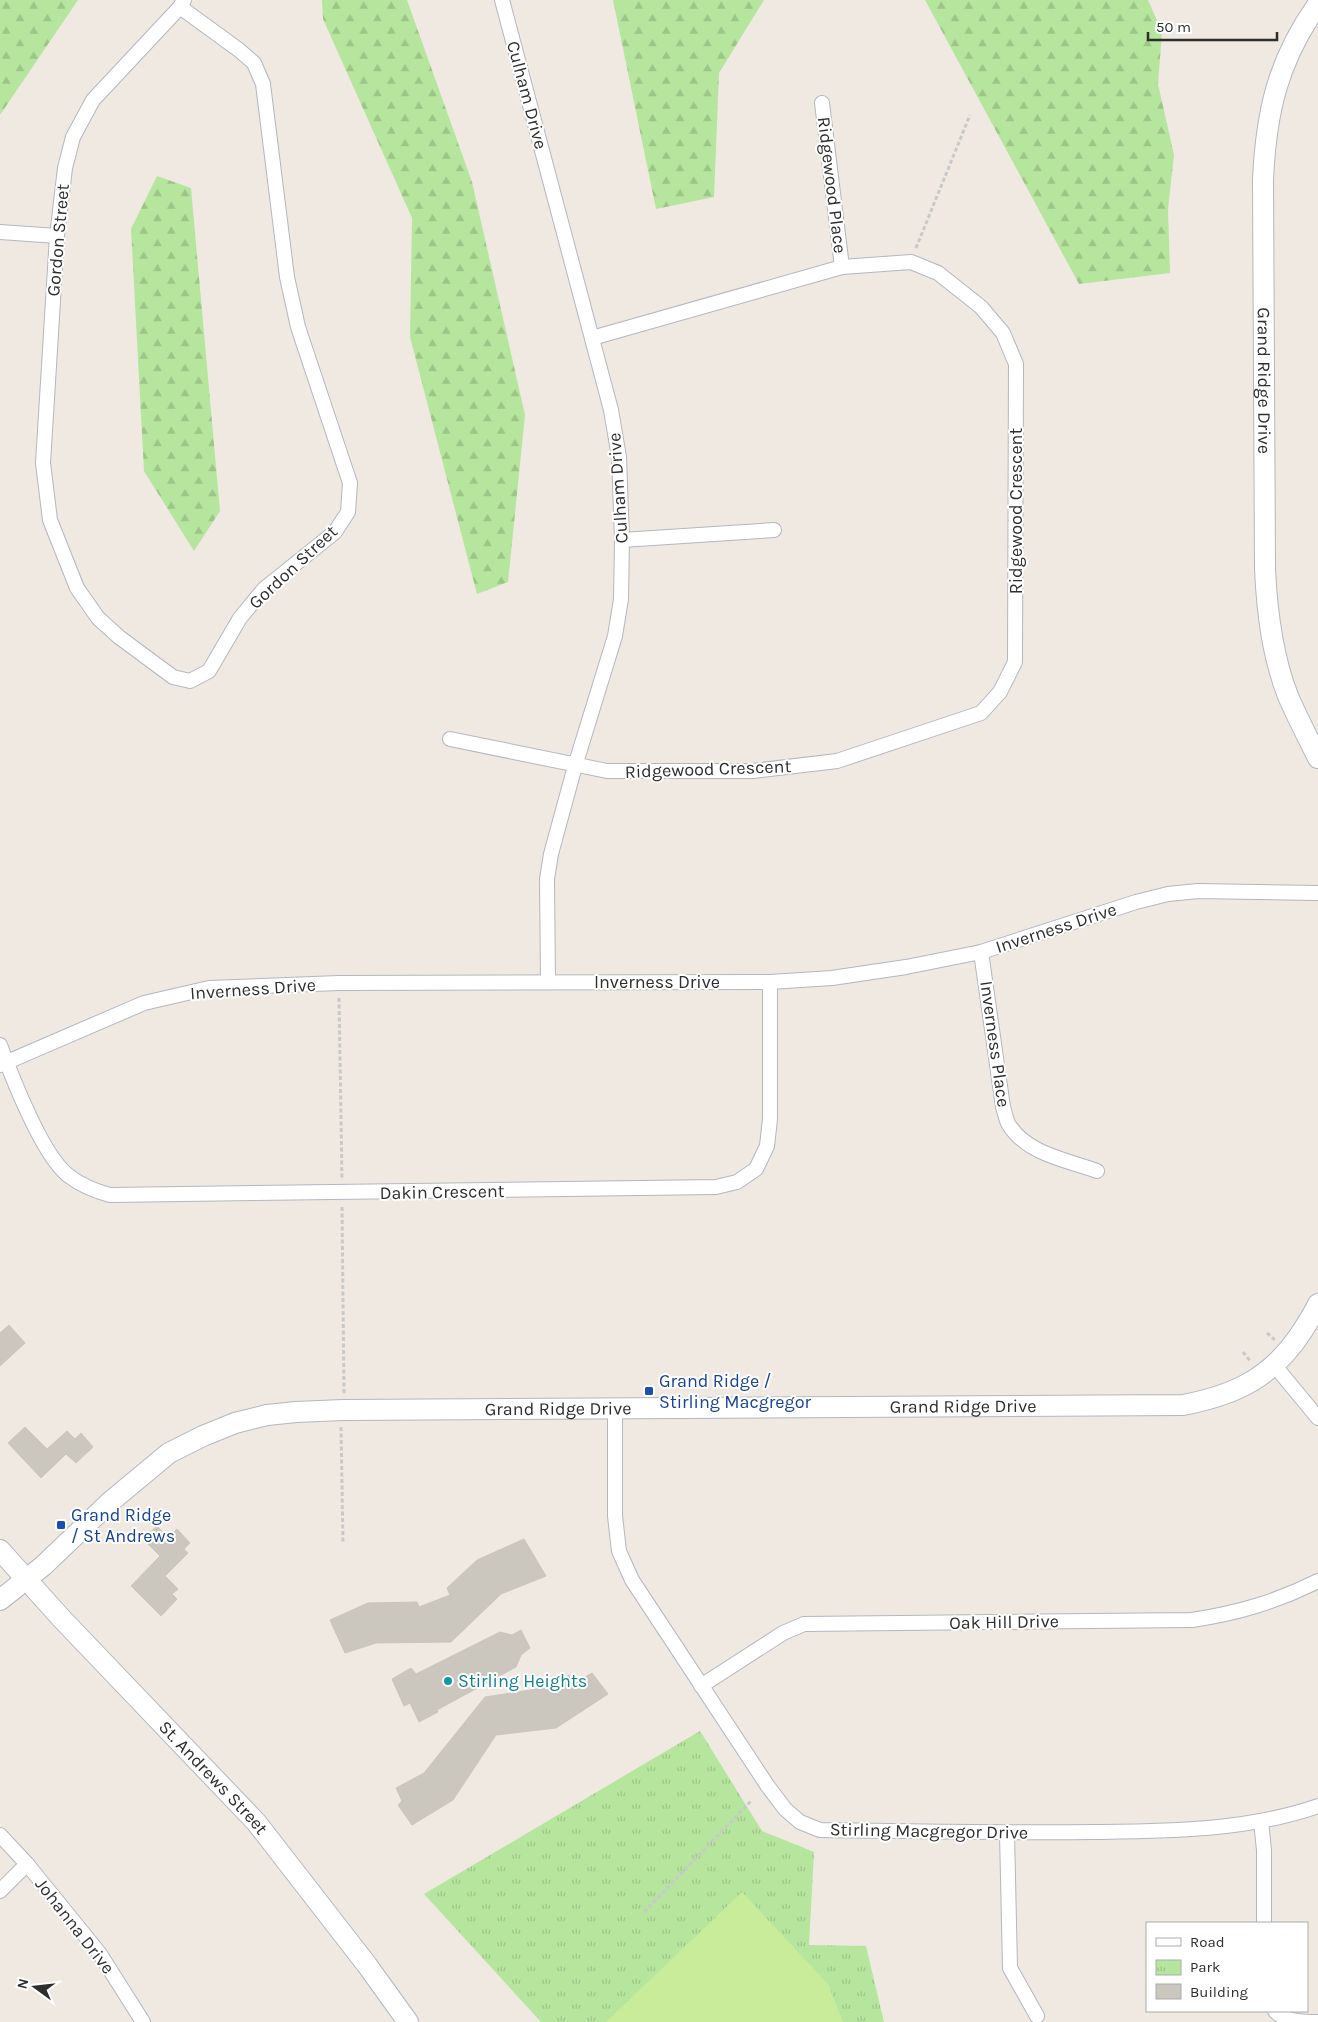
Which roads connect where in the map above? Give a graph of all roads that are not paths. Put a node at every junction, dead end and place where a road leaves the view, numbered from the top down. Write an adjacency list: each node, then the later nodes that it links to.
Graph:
1 (502, 0): 8 (street, Culham Drive)
2 (182, 4): 6 (street, Gordon Street); 6 (street, Gordon Street)
3 (1318, 4): 12 (street, Grand Ridge Drive)
4 (822, 103): 7 (street, Ridgewood Place)
5 (0, 232): 6 (street)
6 (57, 236)
7 (842, 267): 8 (street, Ridgewood Crescent); 13 (street, Ridgewood Crescent)
8 (592, 338): 10 (street, Culham Drive)
9 (774, 530): 10 (street)
10 (622, 540): 13 (street, Culham Drive)
11 (450, 740): 13 (street, Ridgewood Crescent)
12 (1318, 758)
13 (575, 766): 16 (street, Culham Drive)
14 (1318, 893): 15 (street, Inverness Drive)
15 (981, 952): 17 (street, Inverness Drive); 20 (street, Inverness Place)
16 (548, 981): 17 (street, Inverness Drive); 19 (street, Inverness Drive)
17 (770, 982): 19 (street, Dakin Crescent)
18 (0, 1045): 19 (street, Dakin Crescent)
19 (3, 1064)
20 (1097, 1171)
21 (1318, 1304): 22 (street, Grand Ridge Drive)
22 (1275, 1366): 23 (street, Grand Ridge Drive); 24 (street)
23 (615, 1408): 26 (street, Grand Ridge Drive); 29 (street, Stirling Macgregor Drive)
24 (1318, 1418)
25 (0, 1550): 26 (street, St. Andrews Street)
26 (27, 1578): 28 (street, Grand Ridge Drive); 40 (street, St. Andrews Street)
27 (1318, 1582): 29 (street, Oak Hill Drive)
28 (0, 1600)
29 (701, 1686): 32 (street, Stirling Macgregor Drive)
30 (1318, 1806): 31 (street, Stirling Macgregor Drive)
31 (1262, 1821): 32 (street, Stirling Macgregor Drive); 36 (street)
32 (1007, 1833): 38 (street)
33 (0, 1835): 34 (street, Johanna Drive)
34 (27, 1864): 35 (street); 39 (street, Johanna Drive)
35 (0, 1891)
36 (1264, 1922)
37 (1276, 2012): 41 (street)
38 (1037, 2016)
39 (143, 2022)
40 (408, 2022)
41 (1318, 2022)

